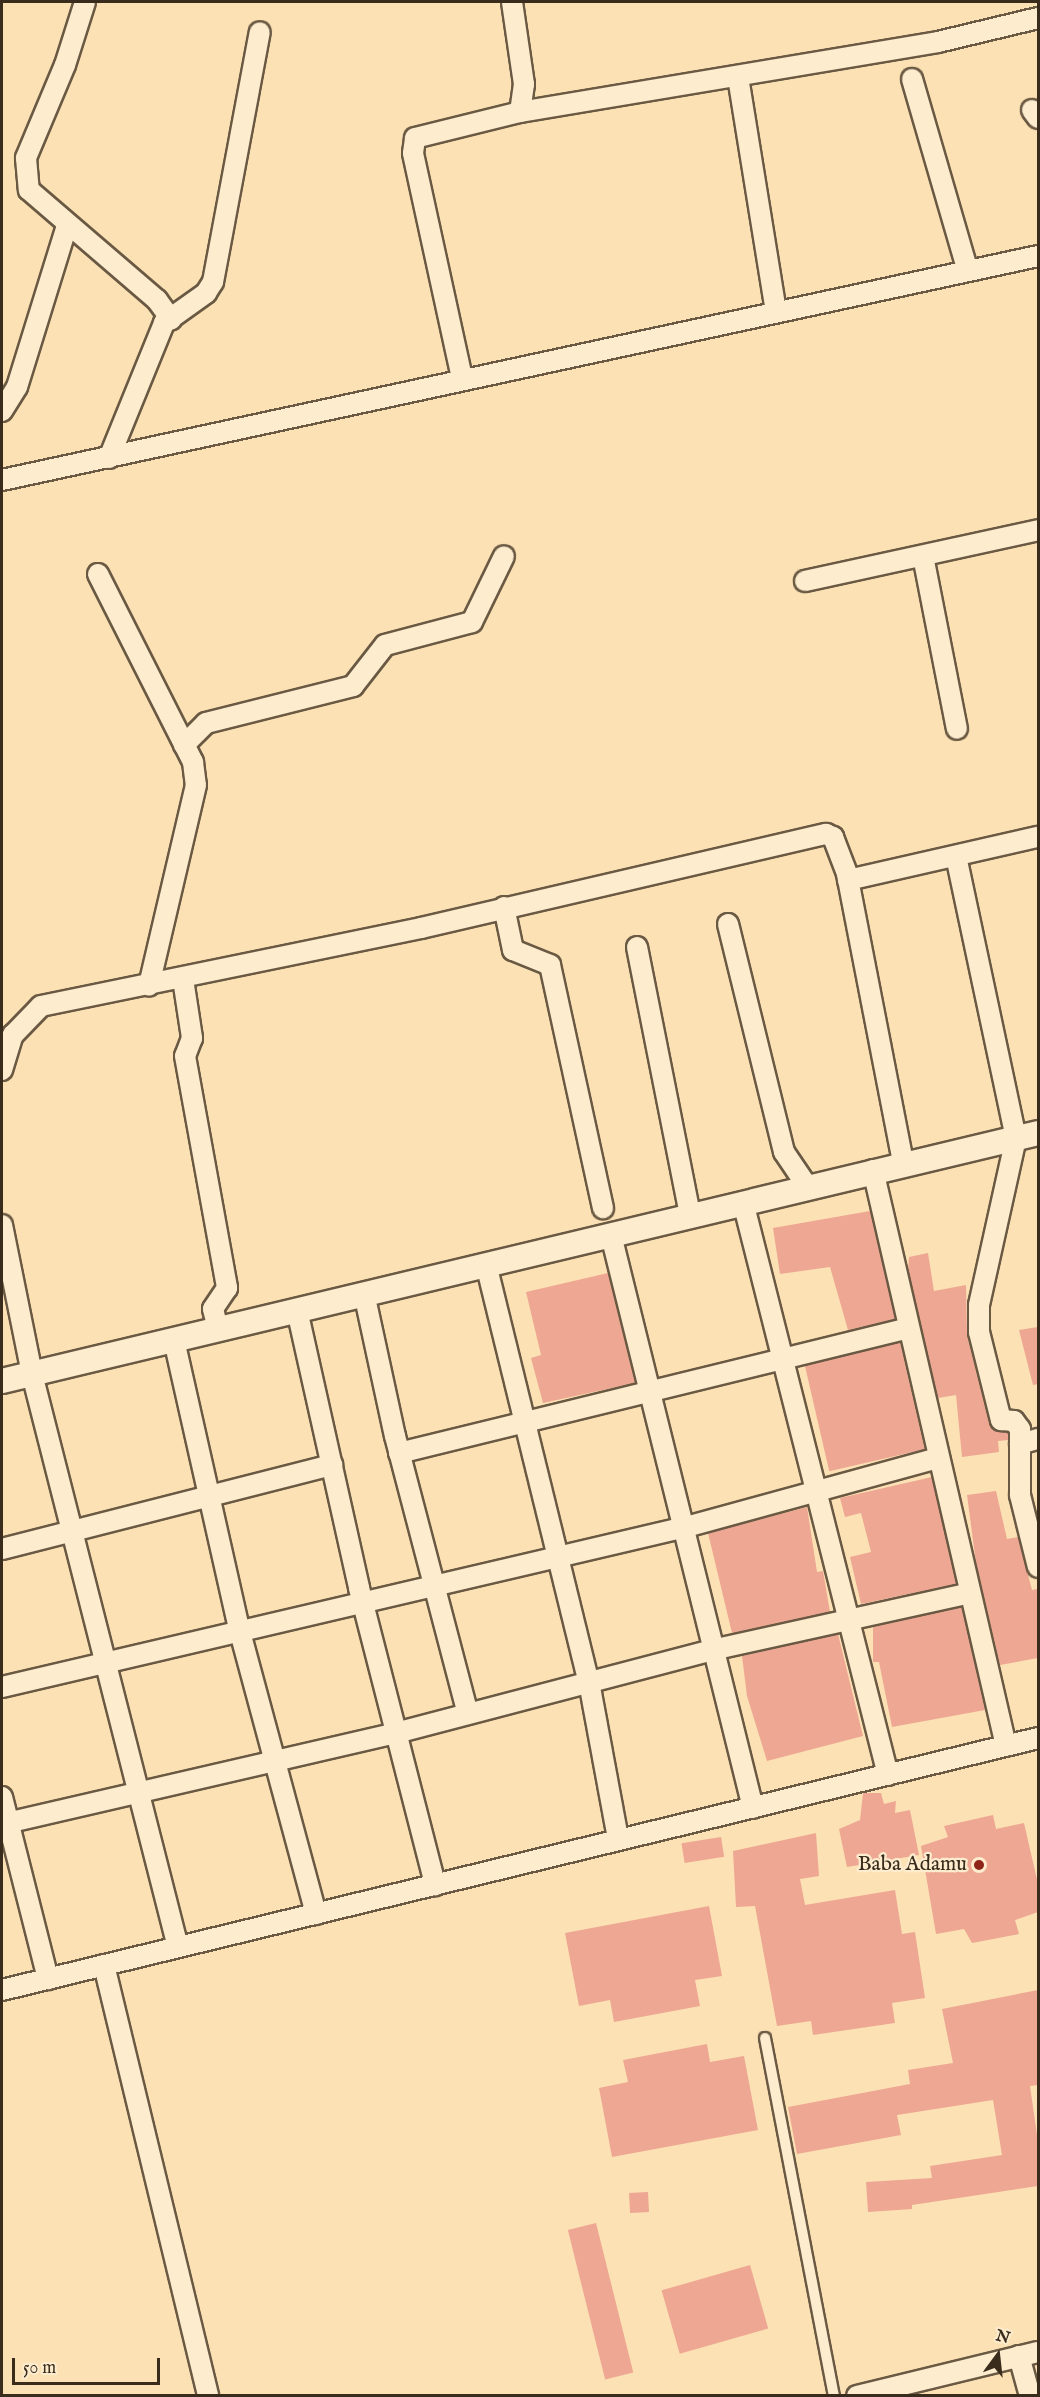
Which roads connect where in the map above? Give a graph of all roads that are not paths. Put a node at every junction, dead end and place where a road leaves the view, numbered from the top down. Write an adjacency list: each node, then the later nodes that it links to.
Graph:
1 (84, 2): 10 (street)
2 (512, 2): 7 (street)
3 (1038, 18): 5 (street)
4 (260, 32): 14 (street)
5 (738, 77): 8 (street); 13 (street)
6 (912, 79): 12 (street)
7 (524, 84): 8 (street); 9 (street)
8 (554, 105): 9 (street)
9 (520, 112): 15 (street)
10 (67, 225): 14 (street); 16 (street)
11 (1038, 256): 12 (street)
12 (967, 268): 13 (street)
13 (776, 311): 15 (street)
14 (171, 319): 17 (street)
15 (462, 378): 17 (street)
16 (2, 411)
17 (109, 458): 18 (street)
18 (2, 480)
19 (1038, 530): 21 (street)
20 (504, 556): 25 (street)
21 (923, 556): 23 (street); 24 (street)
22 (98, 574): 25 (street)
23 (806, 581)
24 (957, 729)
25 (184, 745): 33 (street)
26 (1038, 837): 27 (street)
27 (956, 856): 28 (street); 35 (street)
28 (848, 880): 29 (street); 36 (street)
29 (504, 907): 32 (street); 40 (street)
30 (728, 924): 38 (street)
31 (637, 947): 41 (street)
32 (183, 979): 33 (street); 48 (street)
33 (149, 986): 34 (street)
34 (2, 1070)
35 (1027, 1135): 36 (street); 55 (street)
36 (903, 1163): 37 (street)
37 (873, 1170): 38 (street); 47 (street)
38 (806, 1185): 39 (street)
39 (743, 1202): 41 (street); 50 (street)
40 (603, 1208)
41 (690, 1215): 43 (street)
42 (2, 1225): 51 (street)
43 (611, 1235): 44 (street); 53 (street)
44 (486, 1264): 45 (street); 54 (street)
45 (364, 1293): 46 (street); 56 (street)
46 (297, 1310): 48 (street); 58 (street)
47 (909, 1328): 50 (street); 57 (street)
48 (218, 1329): 49 (street)
49 (174, 1340): 51 (street); 60 (street)
50 (784, 1362): 53 (street); 59 (street)
51 (32, 1374): 52 (street); 62 (street)
52 (2, 1381)
53 (651, 1390): 54 (street); 61 (street)
54 (524, 1419): 56 (street); 64 (street)
55 (1029, 1442): 65 (street)
56 (399, 1453): 66 (street)
57 (939, 1458): 59 (street); 67 (street)
58 (332, 1465): 60 (street); 68 (street)
59 (819, 1490): 61 (street); 69 (street)
60 (209, 1496): 62 (street); 70 (street)
61 (686, 1527): 64 (street); 71 (street)
62 (73, 1532): 63 (street); 72 (street)
63 (2, 1549)
64 (558, 1557): 66 (street); 73 (street)
65 (1038, 1567)
66 (435, 1584): 68 (street); 75 (street)
67 (970, 1593): 69 (street); 78 (street)
68 (362, 1600): 70 (street); 76 (street)
69 (851, 1619): 71 (street); 80 (street)
70 (240, 1632): 72 (street); 79 (street)
71 (716, 1649): 73 (street); 83 (street)
72 (107, 1662): 74 (street); 81 (street)
73 (589, 1683): 75 (street); 85 (street)
74 (2, 1687)
75 (468, 1714): 76 (street)
76 (396, 1732): 79 (street); 86 (street)
77 (1038, 1738): 78 (street)
78 (1006, 1746): 80 (street)
79 (274, 1760): 81 (street); 87 (street)
80 (888, 1775): 83 (street)
81 (139, 1790): 84 (street); 88 (street)
82 (2, 1797): 84 (street)
83 (753, 1808): 85 (street)
84 (5, 1823): 90 (street)
85 (618, 1839): 86 (street)
86 (435, 1885): 87 (street)
87 (316, 1914): 88 (street)
88 (178, 1947): 89 (street)
89 (104, 1965): 90 (street); 95 (street)
90 (48, 1979): 91 (street)
91 (2, 1990)
92 (765, 2038): 96 (lane)
93 (1029, 2354): 94 (street); 98 (street)
94 (891, 2391): 97 (street)
95 (208, 2396)
96 (834, 2396)
97 (857, 2396)
98 (1030, 2396)

